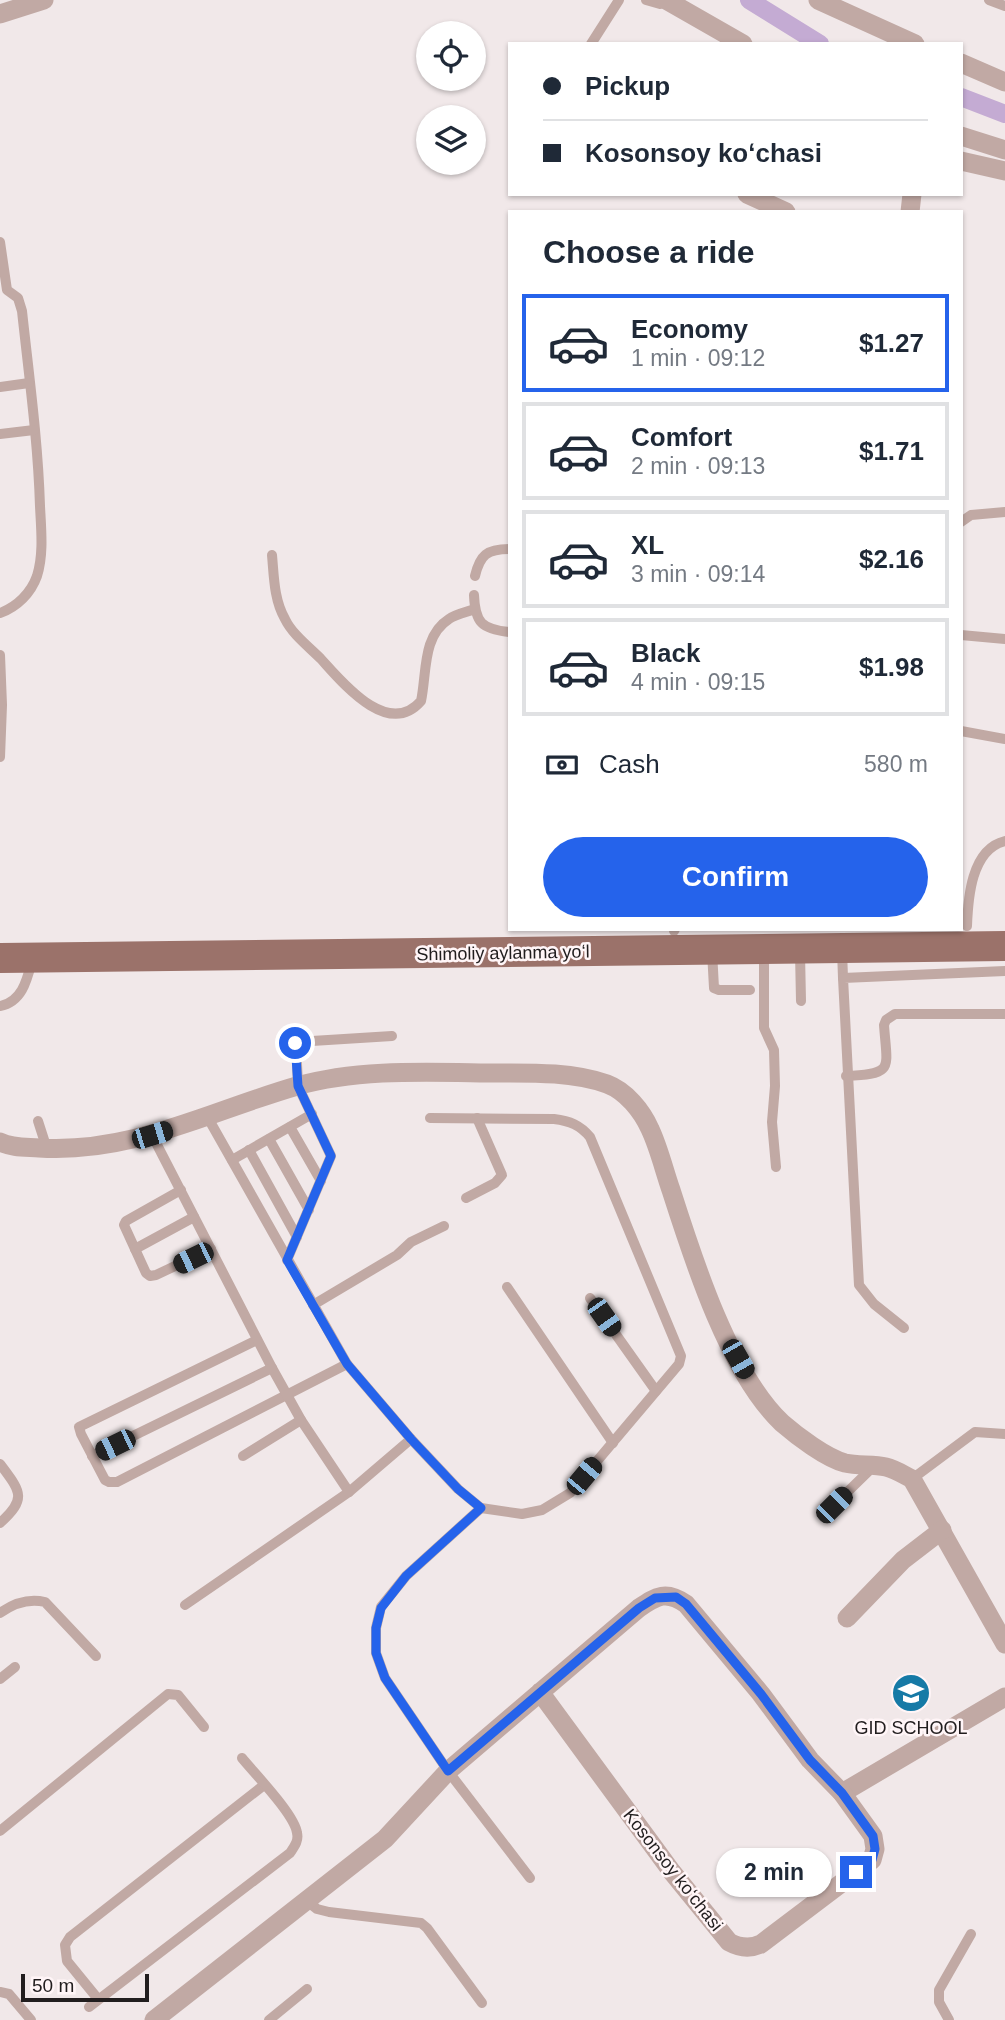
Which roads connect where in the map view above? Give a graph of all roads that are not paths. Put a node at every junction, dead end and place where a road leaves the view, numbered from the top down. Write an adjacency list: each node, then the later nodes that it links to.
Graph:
1 (44, 0): 8 (street)
2 (619, 0): 9 (lane)
3 (646, 0): 4 (lane)
4 (664, 0): 10 (street)
5 (818, 0): 11 (street)
6 (989, 0): 7 (lane)
7 (1005, 6)
8 (0, 14)
9 (593, 42)
10 (739, 42)
11 (911, 42)
12 (963, 64): 13 (street)
13 (1005, 82)
14 (963, 137): 15 (street)
15 (1005, 150)
16 (963, 161): 17 (street)
17 (1005, 171)
18 (751, 196): 19 (street)
19 (782, 210)
20 (0, 242): 21 (lane)
21 (4, 291): 22 (lane)
22 (29, 383): 23 (lane); 24 (lane)
23 (0, 387)
24 (34, 430): 25 (lane); 33 (lane)
25 (0, 434)
26 (1005, 512): 27 (lane)
27 (966, 515)
28 (508, 548): 30 (lane)
29 (272, 555): 32 (lane)
30 (475, 576)
31 (474, 595): 32 (lane)
32 (475, 609): 34 (lane)
33 (0, 613)
34 (508, 632)
35 (963, 635): 36 (lane)
36 (1005, 639)
37 (0, 655): 40 (lane)
38 (963, 731): 39 (lane)
39 (1005, 739)
40 (0, 757)
41 (1005, 841): 42 (lane)
42 (965, 922): 43 (main road, Shimoliy aylanma yoʻl); 50 (main road, Shimoliy aylanma yoʻl)
43 (1005, 926)
44 (664, 931): 49 (main road, Shimoliy aylanma yoʻl)
45 (679, 931): 48 (main road, Shimoliy aylanma yoʻl)
46 (922, 931): 51 (main road, Shimoliy aylanma yoʻl)
47 (0, 938): 49 (main road, Shimoliy aylanma yoʻl)
48 (719, 940): 49 (main road, Shimoliy aylanma yoʻl); 52 (main road, Shimoliy aylanma yoʻl); 58 (lane)
49 (528, 943): 55 (main road, Shimoliy aylanma yoʻl)
50 (1005, 946)
51 (841, 948): 53 (main road, Shimoliy aylanma yoʻl); 57 (lane)
52 (764, 949): 53 (main road, Shimoliy aylanma yoʻl); 77 (lane)
53 (800, 949): 59 (lane)
54 (0, 958): 55 (main road, Shimoliy aylanma yoʻl)
55 (34, 958): 60 (lane)
56 (1005, 971): 57 (lane)
57 (843, 978): 63 (lane)
58 (750, 990)
59 (801, 1001)
60 (0, 1006)
61 (1005, 1014): 63 (lane)
62 (392, 1036): 64 (lane)
63 (846, 1076): 91 (lane)
64 (298, 1086): 65 (lane); 66 (street); 104 (street)
65 (312, 1114): 70 (lane); 78 (lane)
66 (208, 1118): 71 (street); 76 (lane)
67 (430, 1118): 68 (lane)
68 (477, 1118): 80 (lane); 95 (lane)
69 (37, 1121): 74 (lane)
70 (290, 1127): 72 (lane); 78 (lane)
71 (152, 1135): 74 (street); 79 (lane)
72 (269, 1139): 75 (lane); 81 (lane)
73 (0, 1142): 74 (street)
74 (47, 1149)
75 (249, 1150): 76 (lane); 84 (lane)
76 (232, 1160): 87 (lane)
77 (776, 1167)
78 (321, 1181): 81 (lane)
79 (181, 1190): 82 (lane); 85 (lane)
80 (466, 1198)
81 (309, 1210): 84 (lane)
82 (194, 1217): 85 (lane); 86 (lane)
83 (444, 1226): 90 (lane)
84 (298, 1237): 87 (lane)
85 (135, 1249): 86 (lane)
86 (211, 1249): 92 (lane)
87 (287, 1260): 90 (lane)
88 (507, 1287): 100 (lane)
89 (590, 1298): 95 (lane)
90 (313, 1305): 93 (lane)
91 (904, 1328)
92 (257, 1339): 94 (lane); 101 (lane)
93 (347, 1364): 96 (lane); 99 (lane)
94 (272, 1368): 96 (lane); 101 (lane)
95 (656, 1391): 100 (lane)
96 (288, 1396): 97 (lane); 101 (lane)
97 (301, 1420): 102 (lane); 106 (lane)
98 (1005, 1434): 105 (lane)
99 (411, 1439): 106 (lane); 108 (lane)
100 (613, 1443): 108 (lane)
101 (92, 1456)
102 (243, 1456)
103 (0, 1464): 109 (lane)
104 (875, 1466): 105 (street); 107 (lane)
105 (912, 1479): 110 (street)
106 (349, 1492): 111 (lane)
107 (834, 1505)
108 (481, 1508): 123 (lane)
109 (0, 1523)
110 (942, 1530): 113 (street); 114 (street)
111 (185, 1605)
112 (0, 1613): 116 (lane)
113 (848, 1618)
114 (999, 1618): 115 (street)
115 (1005, 1644)
116 (96, 1656)
117 (15, 1667): 118 (lane)
118 (0, 1679)
119 (540, 1692): 123 (street, Kosonsoy koʻchasi); 125 (street, Kosonsoy koʻchasi); 125 (street, Kosonsoy koʻchasi)
120 (1005, 1697): 125 (street)
121 (204, 1727): 126 (lane)
122 (242, 1758): 124 (lane)
123 (448, 1771): 127 (lane); 128 (street, Kosonsoy koʻchasi)
124 (264, 1785): 132 (lane); 132 (lane)
125 (842, 1793)
126 (0, 1831)
127 (530, 1878)
128 (307, 1901): 133 (lane); 136 (street, Kosonsoy koʻchasi)
129 (971, 1934): 138 (lane)
130 (307, 1989): 137 (lane)
131 (0, 1992): 135 (lane)
132 (98, 1999): 134 (lane)
133 (482, 2003)
134 (89, 2007)
135 (31, 2020)
136 (154, 2020)
137 (268, 2020)
138 (950, 2020)

